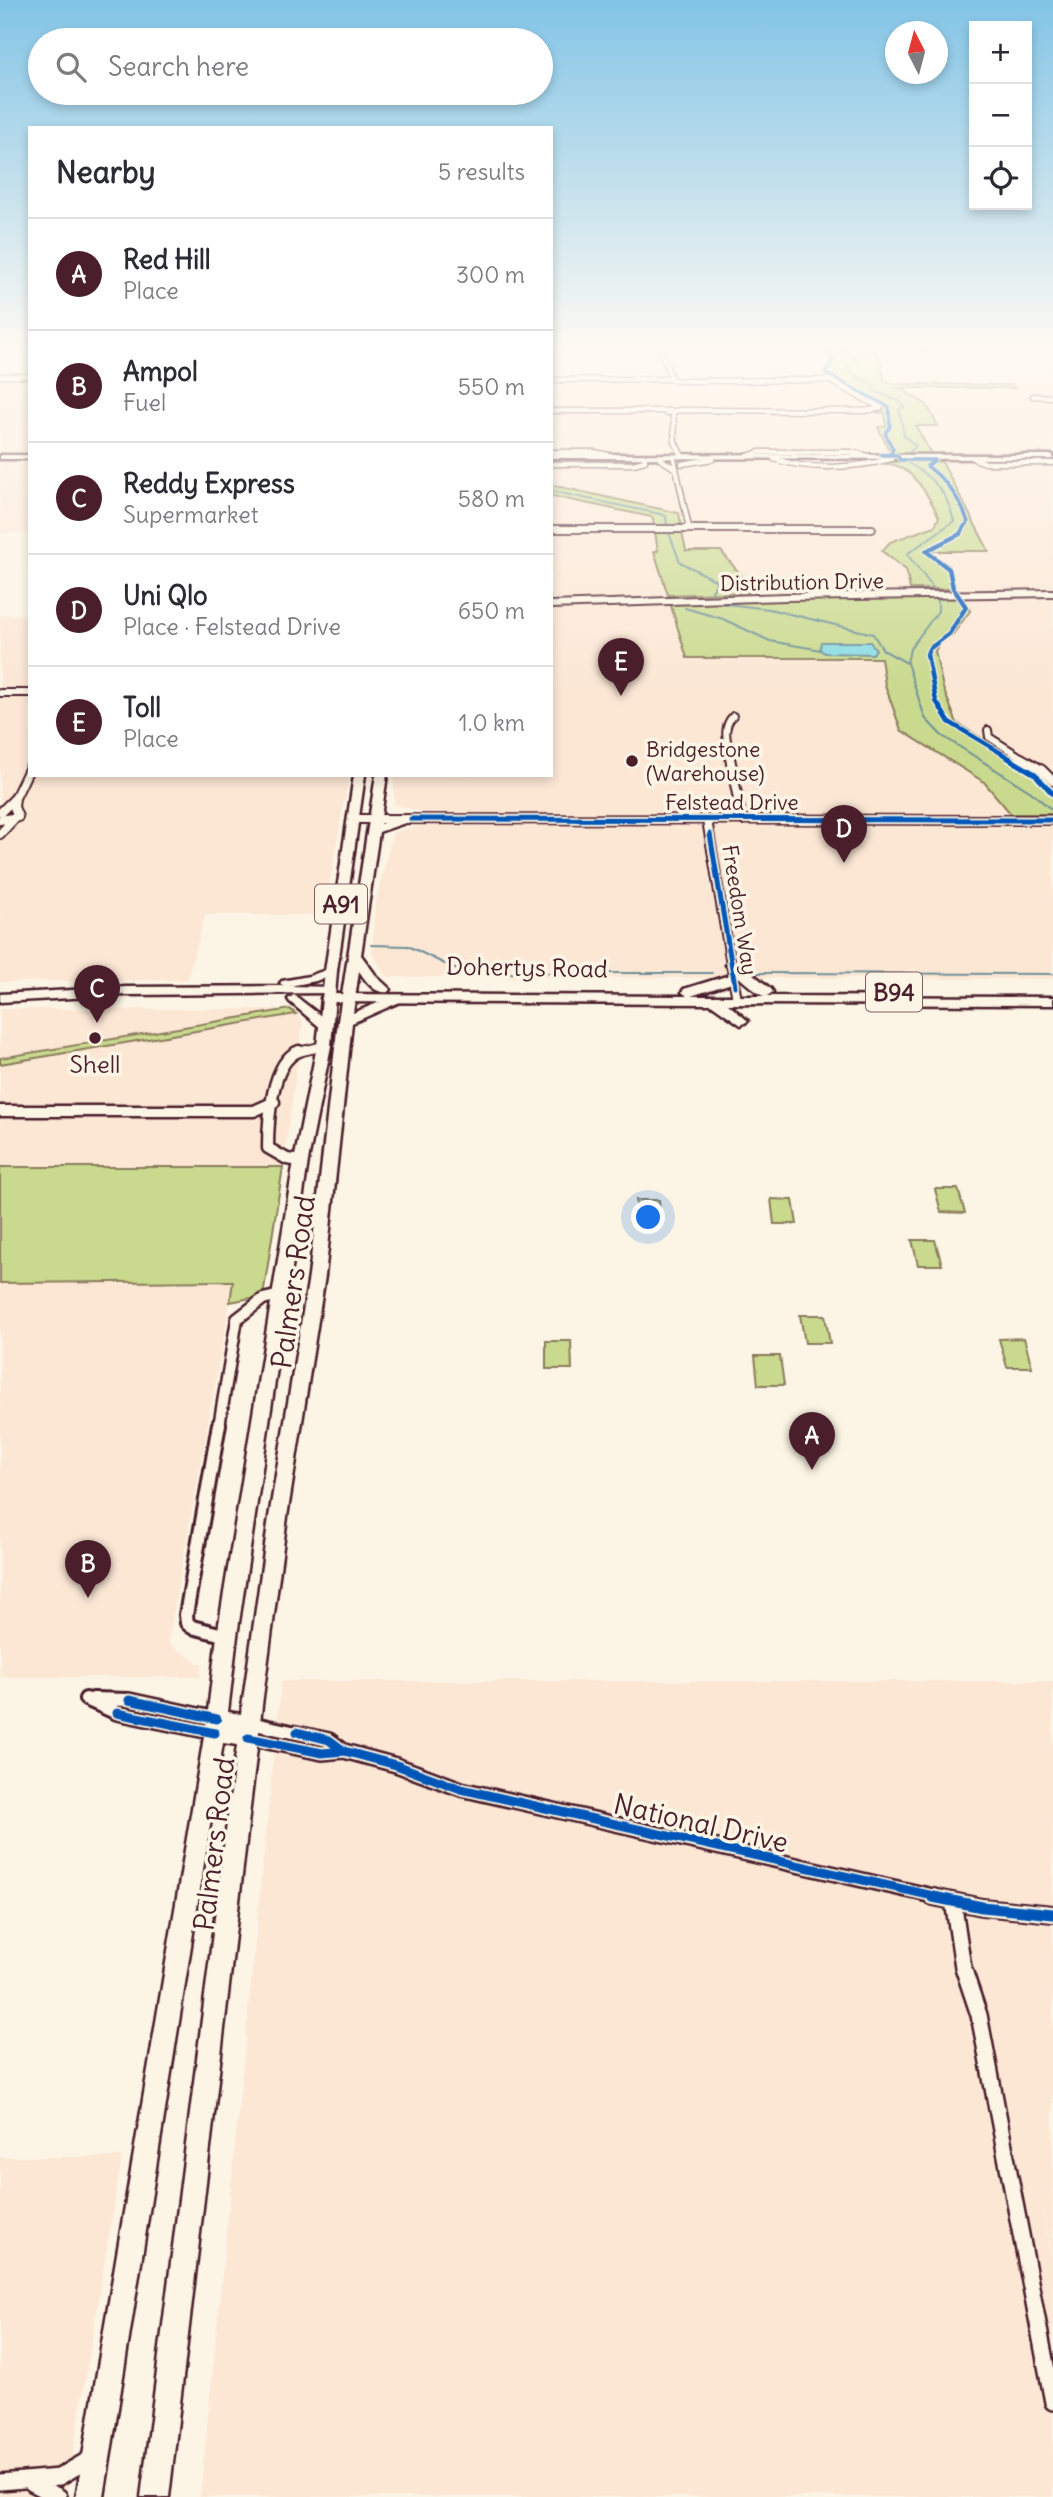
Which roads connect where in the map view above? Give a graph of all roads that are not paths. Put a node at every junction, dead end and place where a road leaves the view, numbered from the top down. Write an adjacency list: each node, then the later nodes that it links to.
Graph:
1 (664, 462): 4 (street)
2 (678, 462): 4 (street)
3 (680, 462): 5 (street)
4 (677, 469): 5 (street)
5 (683, 491): 7 (street)
6 (553, 529): 7 (street)
7 (689, 529): 8 (street)
8 (873, 529)
9 (1053, 591): 10 (street, Distribution Drive)
10 (553, 603)
11 (0, 693): 12 (street)
12 (28, 693)
13 (733, 716): 27 (street)
14 (988, 730): 18 (street)
15 (28, 771): 19 (street)
16 (360, 777): 23 (main road, Palmers Road / A91)
17 (382, 777): 20 (main road, Palmers Road / A91)
18 (1053, 781)
19 (15, 799): 21 (street); 22 (street)
20 (377, 802): 24 (main road); 29 (main road, Palmers Road / A91)
21 (15, 816): 22 (street); 30 (street)
22 (0, 817): 30 (street)
23 (354, 819): 29 (street, Felstead Drive); 32 (main road, Palmers Road / A91)
24 (393, 819): 25 (street, Felstead Drive); 29 (street, Felstead Drive)
25 (411, 819): 26 (street, Felstead Drive); 29 (main road)
26 (707, 820): 27 (street, Felstead Drive); 33 (street, Freedom Way)
27 (742, 820): 28 (street, Felstead Drive)
28 (1053, 820)
29 (374, 825): 31 (main road, Palmers Road / A91)
30 (0, 833)
31 (355, 955): 34 (main road); 39 (main road, Palmers Road / A91)
32 (331, 971): 35 (main road); 39 (main road, Palmers Road / A91)
33 (733, 971): 36 (main road); 37 (main road); 45 (street, Freedom Way)
34 (383, 989): 36 (main road, Dohertys Road / B94); 39 (main road, Dohertys Road / B94)
35 (244, 991): 39 (main road, Dohertys Road / B94); 42 (main road, Dohertys Road / B94)
36 (689, 992): 45 (main road, Dohertys Road / B94)
37 (766, 992): 38 (main road, Dohertys Road / B94); 45 (main road, Dohertys Road / B94)
38 (1053, 993)
39 (339, 994): 40 (main road, Dohertys Road / B94); 41 (main road, Dohertys Road / B94); 46 (main road, Palmers Road / A91)
40 (402, 998): 43 (main road, Dohertys Road / B94); 46 (main road)
41 (295, 999): 42 (main road, Dohertys Road / B94); 46 (main road)
42 (3, 1000)
43 (715, 1000): 45 (main road); 45 (main road, Dohertys Road / B94)
44 (1053, 1001): 45 (main road, B94)
45 (738, 1006)
46 (332, 1031): 47 (street); 51 (main road, Palmers Road / A91); 55 (main road, Palmers Road / A91)
47 (274, 1101): 49 (street); 50 (street)
48 (0, 1111): 49 (street)
49 (254, 1111): 50 (street)
50 (270, 1122): 51 (street)
51 (301, 1161): 52 (main road, Palmers Road / A91)
52 (280, 1295): 53 (main road, Palmers Road / A91); 53 (street)
53 (227, 1636): 54 (main road, Palmers Road / A91)
54 (216, 1726): 54 (street); 55 (main road); 59 (main road, Palmers Road / A91)
55 (249, 1730): 56 (street, National Drive); 64 (main road, Palmers Road / A91)
56 (953, 1901): 57 (street, National Drive); 58 (street)
57 (1053, 1914)
58 (1053, 2402)
59 (99, 2444): 61 (street); 63 (main road, Palmers Road / A91)
60 (0, 2483): 61 (street)
61 (32, 2483): 62 (street)
62 (59, 2497)
63 (90, 2497)
64 (155, 2497)

